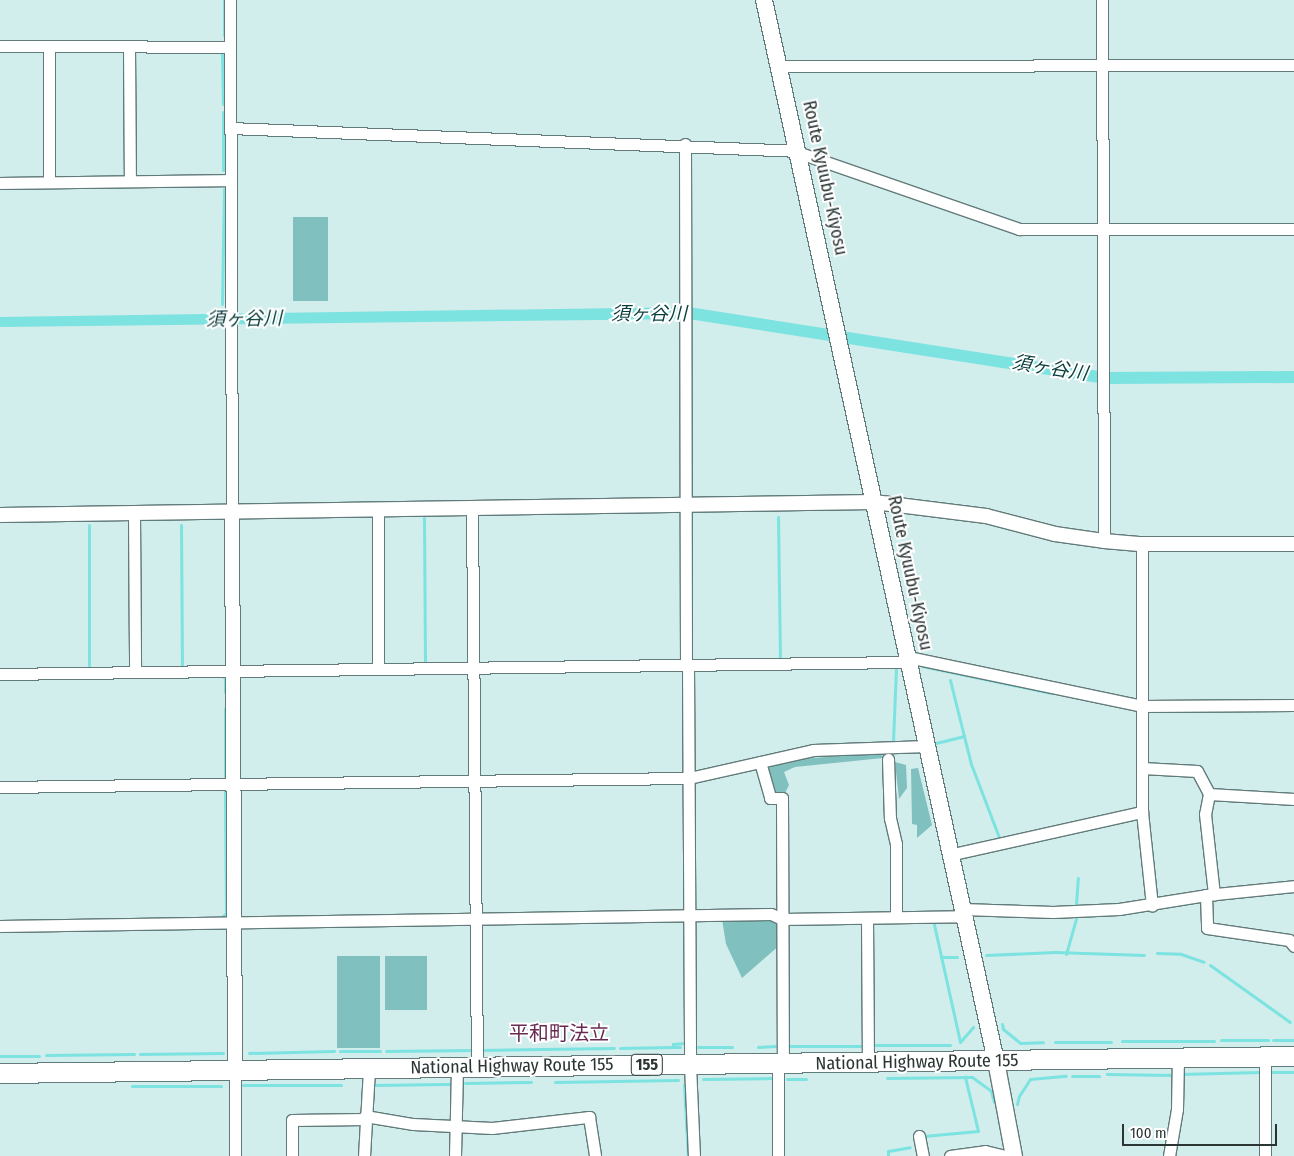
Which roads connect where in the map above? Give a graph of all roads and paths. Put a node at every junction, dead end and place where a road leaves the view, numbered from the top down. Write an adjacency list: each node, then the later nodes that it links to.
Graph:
1 (230, 0): 7 (street)
2 (764, 0): 10 (main road, Route Kyuubu-Kiyosu)
3 (1102, 0): 8 (street)
4 (0, 46): 5 (street)
5 (48, 46): 6 (street); 16 (street)
6 (129, 47): 7 (street); 15 (street)
7 (230, 47): 11 (street)
8 (1102, 65): 9 (street); 10 (street); 19 (street)
9 (1294, 65)
10 (779, 66): 13 (main road, Route Kyuubu-Kiyosu)
11 (230, 128): 12 (street); 14 (street)
12 (684, 144): 13 (street); 21 (street)
13 (799, 152): 19 (street); 20 (main road, Route Kyuubu-Kiyosu)
14 (231, 180): 15 (street); 24 (street)
15 (130, 181): 16 (street)
16 (49, 182): 17 (street)
17 (0, 183)
18 (1294, 228): 19 (street)
19 (1103, 229): 27 (street)
20 (874, 502): 21 (street); 27 (street); 30 (main road, Route Kyuubu-Kiyosu)
21 (684, 505): 22 (street); 31 (street)
22 (472, 508): 23 (street); 32 (street)
23 (378, 509): 24 (street); 33 (street)
24 (232, 511): 25 (street); 34 (street)
25 (134, 514): 26 (street); 35 (street)
26 (0, 515)
27 (1104, 541): 28 (street)
28 (1142, 544): 29 (street); 38 (street)
29 (1294, 544)
30 (908, 660): 31 (street); 38 (street); 39 (main road, Route Kyuubu-Kiyosu)
31 (687, 665): 32 (street); 43 (street)
32 (474, 668): 33 (street); 44 (street)
33 (378, 669): 34 (street)
34 (233, 670): 35 (street); 45 (street)
35 (135, 672): 36 (street)
36 (0, 674)
37 (1294, 705): 38 (street)
38 (1142, 706): 42 (street)
39 (927, 746): 41 (street); 50 (main road, Route Kyuubu-Kiyosu)
40 (888, 759): 56 (street)
41 (760, 762): 43 (street); 59 (street)
42 (1142, 768): 47 (street); 49 (street)
43 (688, 778): 44 (street); 55 (street)
44 (475, 780): 45 (street); 58 (street)
45 (234, 783): 46 (street); 60 (street)
46 (0, 787)
47 (1209, 794): 48 (street); 52 (street)
48 (1294, 799)
49 (1142, 812): 50 (street); 53 (street)
50 (950, 856): 54 (main road, Route Kyuubu-Kiyosu)
51 (1294, 886): 52 (street)
52 (1210, 895): 53 (street); 62 (street)
53 (1152, 905): 54 (street)
54 (962, 913): 56 (street); 66 (main road, Route Kyuubu-Kiyosu)
55 (690, 916): 58 (street); 59 (street); 69 (street)
56 (896, 917): 57 (street)
57 (867, 918): 59 (street); 67 (street)
58 (476, 919): 60 (street); 70 (street)
59 (782, 919): 68 (street)
60 (234, 922): 61 (street); 73 (street)
61 (0, 926)
62 (1294, 946)
63 (1294, 1056): 64 (highway, National Highway Route 155 / 155)
64 (1265, 1057): 65 (highway, National Highway Route 155 / 155); 90 (street)
65 (1178, 1058): 66 (highway, National Highway Route 155 / 155); 89 (street)
66 (996, 1061): 67 (highway, National Highway Route 155 / 155); 88 (main road, Route Kyuubu-Kiyosu)
67 (868, 1063): 68 (highway, National Highway Route 155 / 155)
68 (780, 1064): 69 (highway, National Highway Route 155 / 155); 84 (street)
69 (690, 1065): 70 (highway, National Highway Route 155 / 155); 83 (street)
70 (478, 1066): 71 (highway, National Highway Route 155 / 155)
71 (457, 1067): 72 (highway, National Highway Route 155 / 155); 76 (street)
72 (369, 1068): 73 (highway, National Highway Route 155 / 155); 75 (street)
73 (235, 1069): 74 (highway, National Highway Route 155 / 155); 78 (street)
74 (0, 1073)
75 (365, 1118): 76 (street); 79 (street); 80 (street)
76 (456, 1126): 81 (street); 82 (street)
77 (919, 1136): 85 (street)
78 (235, 1156)
79 (292, 1156)
80 (364, 1156)
81 (455, 1156)
82 (595, 1156)
83 (694, 1156)
84 (778, 1156)
85 (923, 1156)
86 (950, 1156): 87 (street)
87 (1004, 1156)
88 (1014, 1156)
89 (1170, 1156)
90 (1265, 1156)

